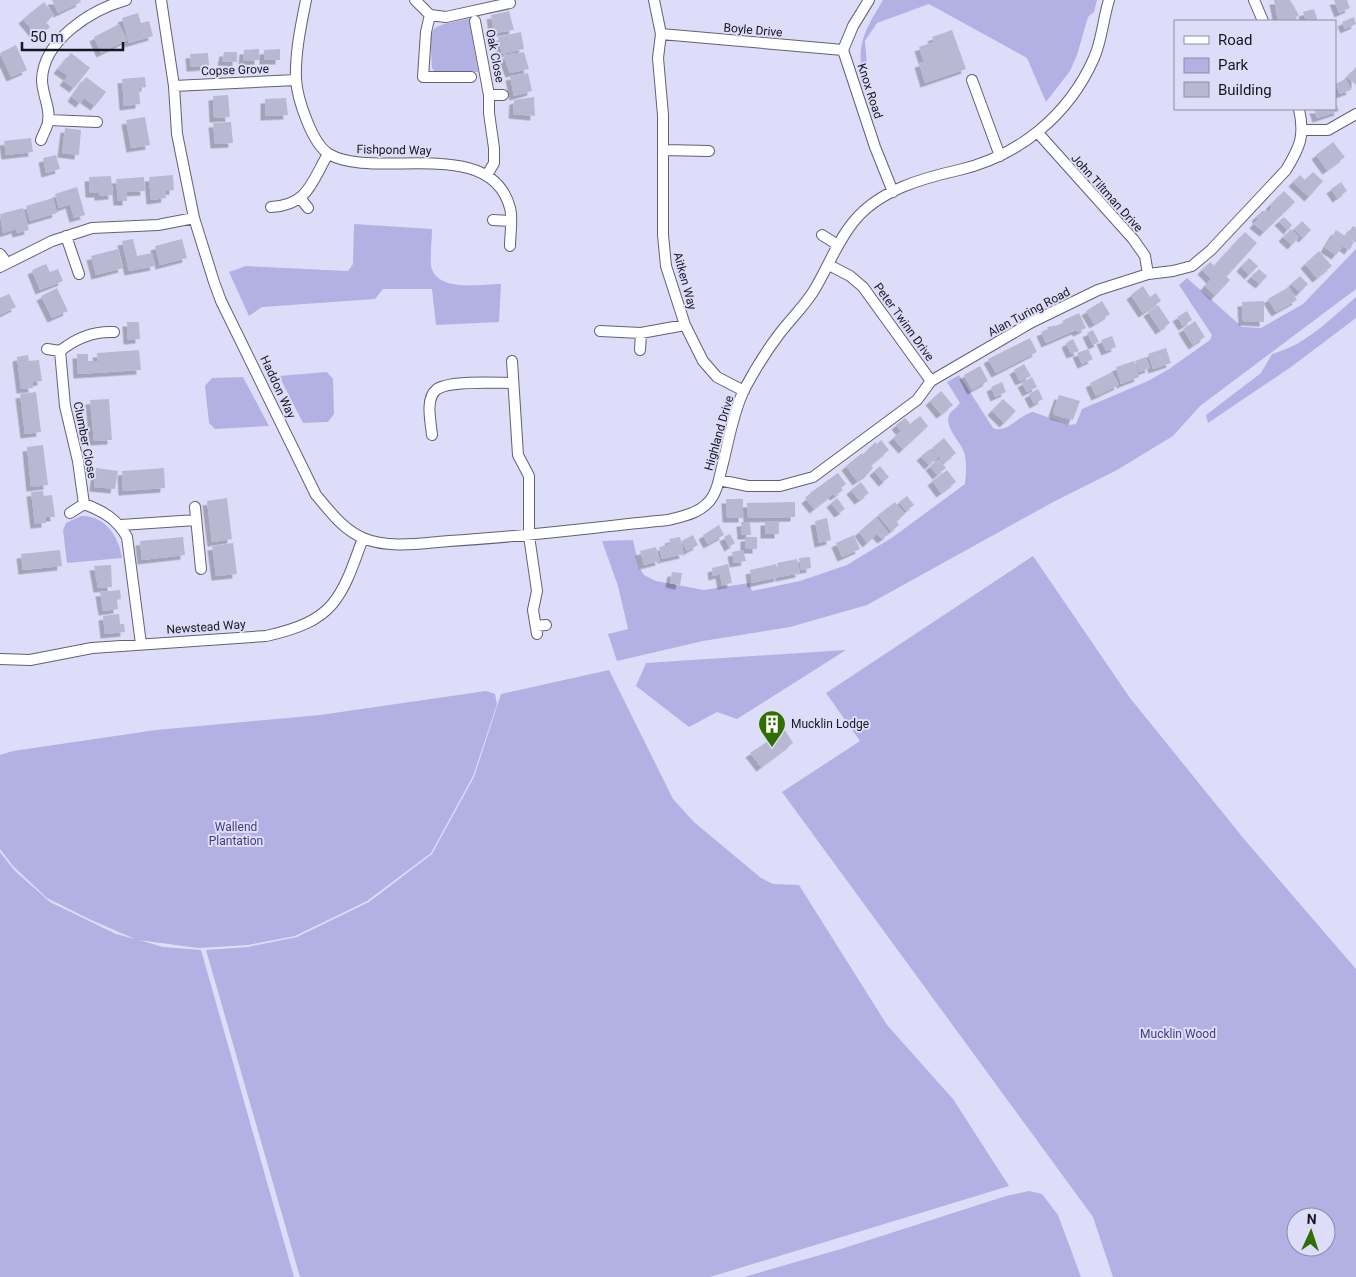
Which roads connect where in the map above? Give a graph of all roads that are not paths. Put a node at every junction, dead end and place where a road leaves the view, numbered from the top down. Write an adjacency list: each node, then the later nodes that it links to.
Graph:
1 (126, 0): 23 (street)
2 (161, 0): 18 (street, Haddon Way)
3 (306, 0): 16 (street)
4 (415, 0): 10 (street)
5 (654, 0): 13 (street, Aitken Way)
6 (869, 0): 14 (street)
7 (1110, 0): 26 (street, Highland Drive)
8 (1254, 0): 11 (street)
9 (510, 2): 10 (street)
10 (430, 15): 15 (street)
11 (1263, 20)
12 (475, 21): 19 (street, Oak Close)
13 (661, 34): 14 (street, Boyle Drive); 28 (street, Aitken Way)
14 (843, 50): 33 (street, Knox Road)
15 (471, 77)
16 (296, 80): 18 (street, Copse Grove); 30 (street)
17 (972, 80): 31 (street)
18 (174, 86): 37 (street, Haddon Way)
19 (489, 95): 20 (street, Oak Close); 32 (street, Oak Close)
20 (503, 95)
21 (1299, 110): 25 (street)
22 (1356, 114): 25 (street)
23 (48, 120): 24 (street); 27 (street)
24 (97, 122)
25 (1303, 130): 48 (street, Alan Turing Road)
26 (1038, 133): 31 (street, Highland Drive); 48 (street, John Tiltman Drive)
27 (41, 140)
28 (664, 150): 29 (street); 49 (street, Aitken Way)
29 (709, 150)
30 (328, 154): 32 (street, Fishpond Way); 34 (street)
31 (1000, 156): 33 (street, Highland Drive)
32 (488, 175): 39 (street)
33 (893, 192): 43 (street, Highland Drive)
34 (301, 199): 35 (street); 36 (street)
35 (271, 207)
36 (308, 208)
37 (194, 218): 41 (street); 69 (street, Haddon Way)
38 (493, 220): 39 (street)
39 (511, 221): 42 (street)
40 (822, 235): 43 (street)
41 (66, 236): 45 (street); 47 (street)
42 (510, 246)
43 (838, 246): 46 (street, Highland Drive)
44 (0, 254): 45 (street)
45 (3, 265)
46 (829, 265): 57 (street, Peter Twinn Drive); 59 (street, Highland Drive)
47 (79, 274)
48 (1148, 274): 57 (street, Alan Turing Road)
49 (685, 325): 52 (street); 59 (street, Aitken Way)
50 (600, 331): 52 (street)
51 (114, 332): 55 (street)
52 (641, 332): 54 (street)
53 (47, 349): 55 (street)
54 (640, 350)
55 (60, 351): 62 (street, Clumber Close)
56 (512, 361): 58 (street)
57 (931, 381): 61 (street, Alan Turing Road)
58 (512, 383): 60 (street); 68 (street)
59 (744, 391): 61 (street, Highland Drive)
60 (432, 435)
61 (719, 480): 67 (street, Highland Drive)
62 (84, 504): 64 (street); 66 (street)
63 (195, 507): 65 (street)
64 (70, 513)
65 (196, 520): 66 (street); 70 (street)
66 (120, 525): 72 (street)
67 (593, 529): 68 (street, Haddon Way)
68 (529, 536): 69 (street, Haddon Way); 71 (street)
69 (363, 538): 72 (street, Newstead Way)
70 (202, 569)
71 (540, 628)
72 (142, 644): 73 (street, Newstead Way)
73 (0, 659)

